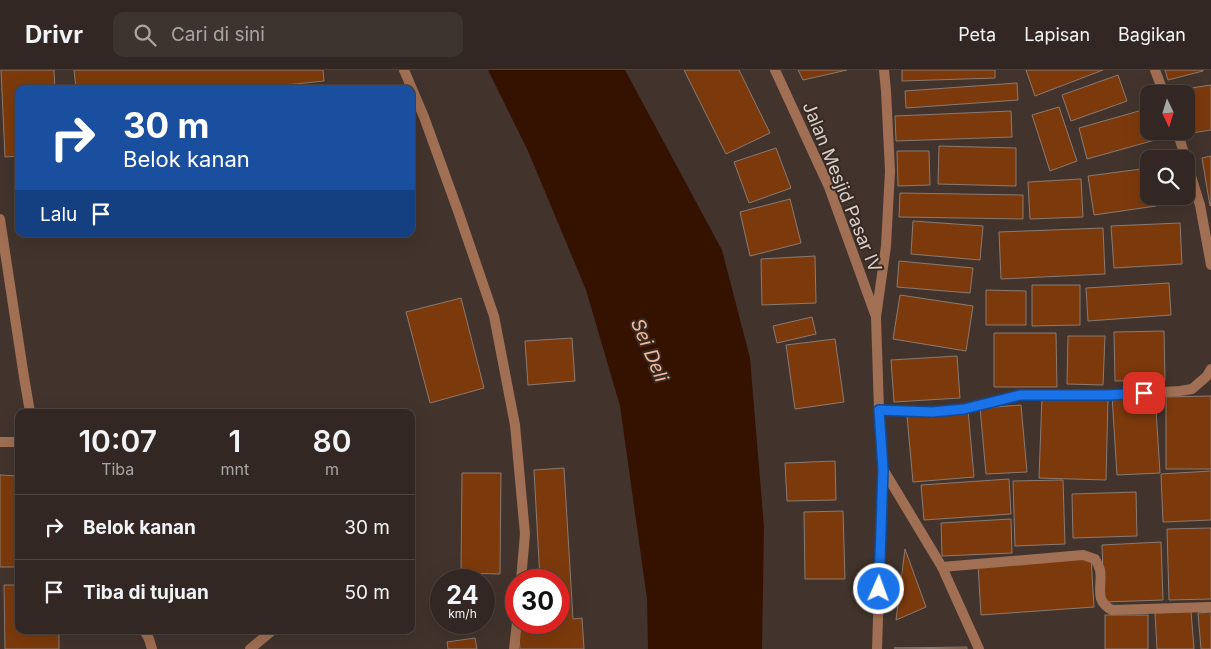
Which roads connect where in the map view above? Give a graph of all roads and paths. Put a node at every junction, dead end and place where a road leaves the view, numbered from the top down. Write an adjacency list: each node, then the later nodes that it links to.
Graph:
1 (404, 70): 5 (street)
2 (776, 70): 11 (street, Jalan Mesjid Pasar IV)
3 (884, 70): 11 (street)
4 (1155, 70): 6 (street)
5 (410, 85)
6 (1161, 85)
7 (415, 96): 19 (street)
8 (1195, 189): 10 (street)
9 (0, 219): 13 (street)
10 (1211, 265)
11 (876, 317): 14 (street)
12 (1211, 369): 14 (street)
13 (29, 409)
14 (879, 410): 17 (street)
15 (0, 442): 16 (street)
16 (15, 442)
17 (883, 469): 18 (street); 27 (street)
18 (942, 567): 20 (street); 28 (street)
19 (521, 569)
20 (1211, 607)
21 (146, 634): 24 (street)
22 (268, 634): 25 (street)
23 (516, 634): 26 (street)
24 (152, 649)
25 (250, 649)
26 (514, 649)
27 (877, 649)
28 (980, 649)

